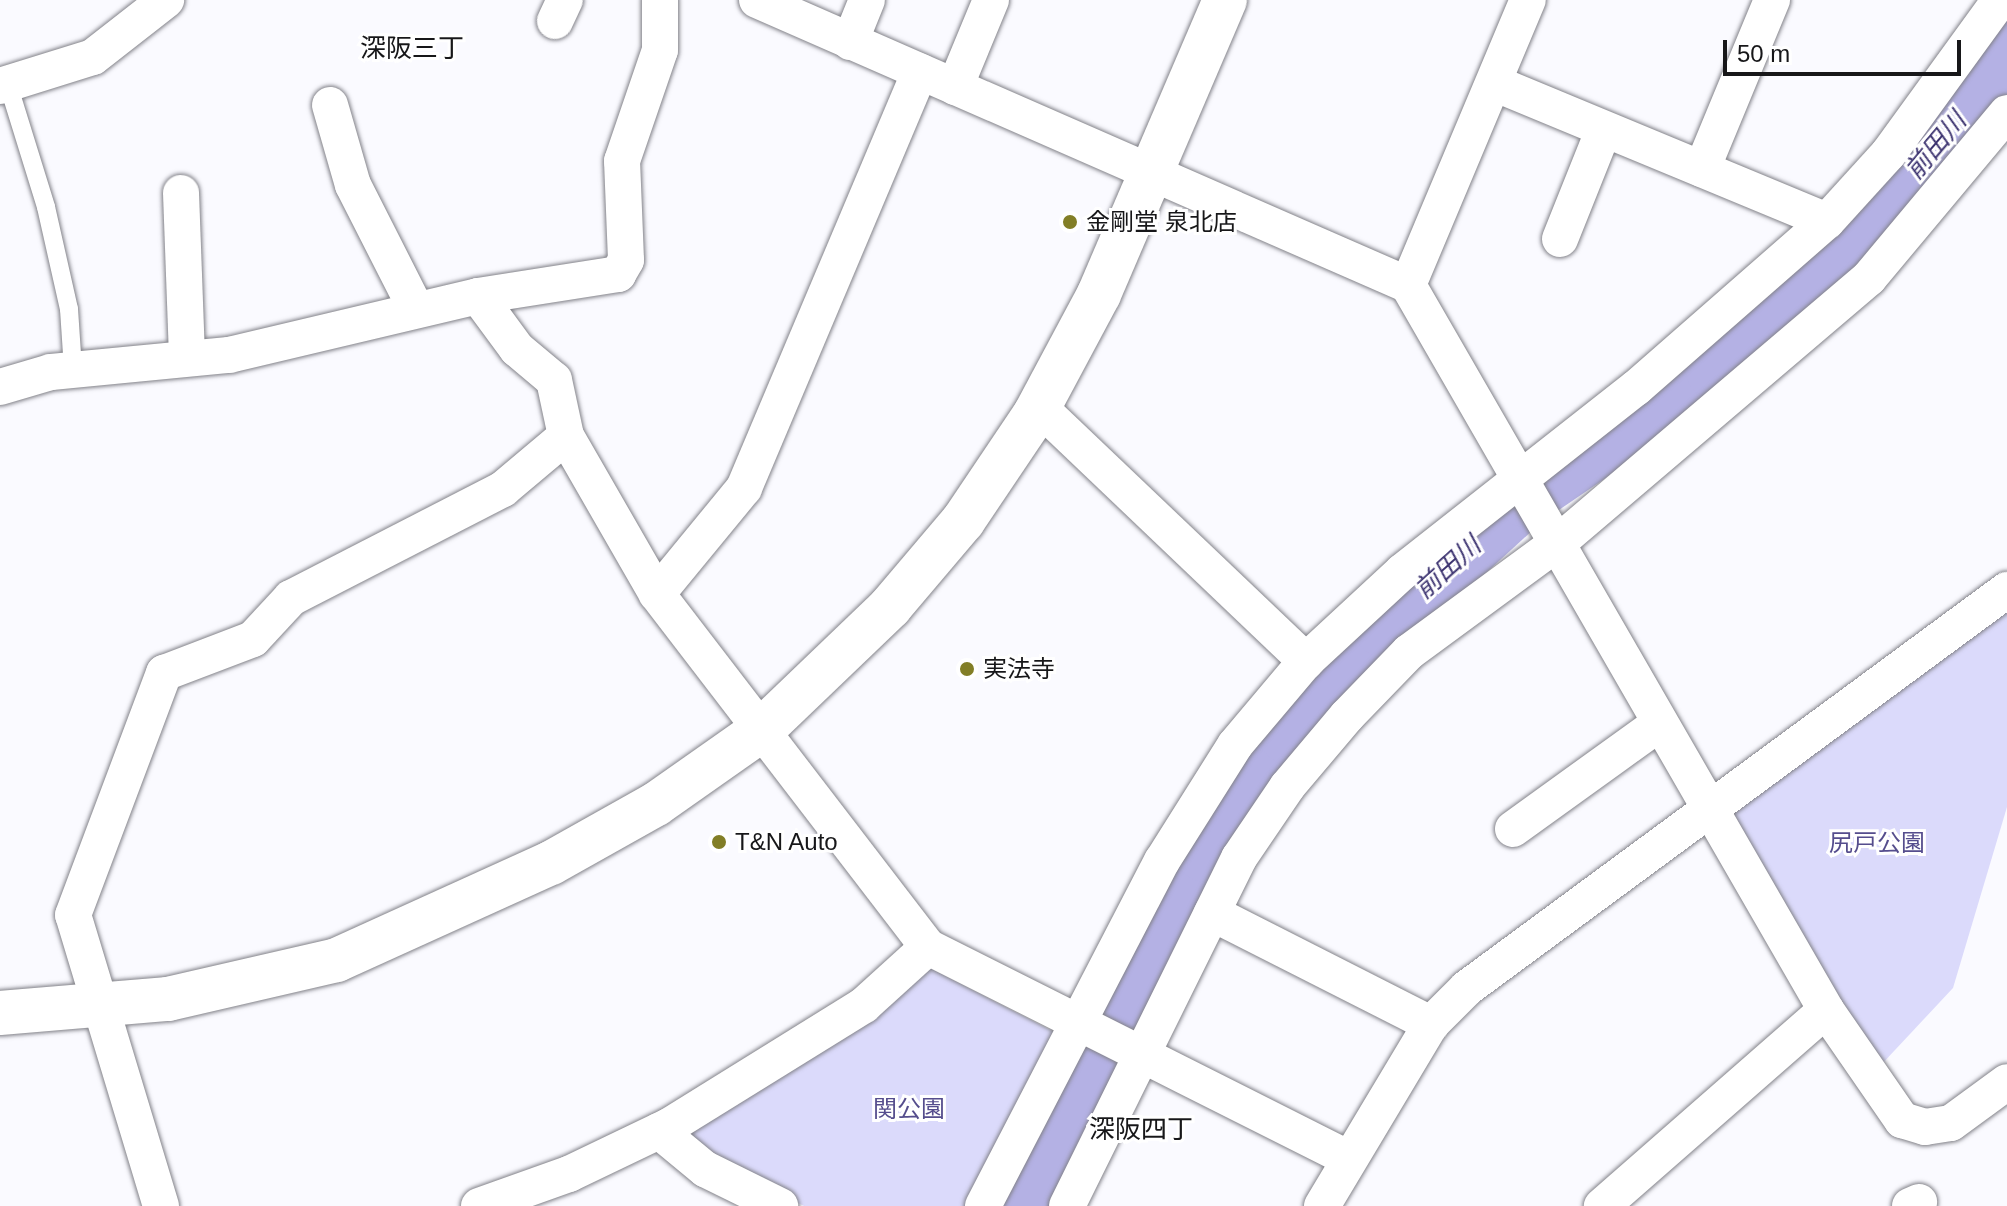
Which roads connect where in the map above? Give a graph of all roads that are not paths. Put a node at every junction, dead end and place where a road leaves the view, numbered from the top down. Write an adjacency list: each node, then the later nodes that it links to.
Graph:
1 (166, 0): 13 (street)
2 (660, 0): 24 (street)
3 (757, 0): 10 (street)
4 (867, 0): 10 (street)
5 (991, 0): 14 (street)
6 (1225, 0): 19 (street)
7 (1528, 0): 12 (street)
8 (1772, 0): 18 (street)
9 (2000, 0): 21 (street)
10 (850, 42): 11 (street)
11 (920, 72): 14 (street); 34 (street)
12 (1494, 83): 17 (street); 23 (street)
13 (4, 85): 27 (lane)
14 (955, 87): 19 (street)
15 (330, 105): 25 (street)
16 (2007, 113): 32 (street)
17 (1604, 129): 18 (street); 22 (street)
18 (1702, 169): 21 (street)
19 (1153, 170): 23 (street); 29 (street)
20 (181, 193): 26 (street)
21 (1827, 221): 31 (street)
22 (1560, 239)
23 (1408, 285): 31 (street)
24 (478, 296): 25 (street); 30 (street)
25 (416, 309): 26 (street)
26 (187, 358): 27 (street)
27 (73, 370): 28 (street)
28 (0, 387)
29 (1039, 407): 35 (street); 37 (street)
30 (566, 436): 34 (street); 42 (street)
31 (1523, 478): 32 (street); 35 (street)
32 (1560, 541): 36 (street); 40 (street)
33 (2007, 590): 38 (street)
34 (657, 594): 37 (street)
35 (1306, 661): 46 (street)
36 (1660, 723): 38 (street); 39 (street)
37 (764, 728): 41 (street); 42 (street)
38 (1706, 809): 43 (street); 45 (street)
39 (1513, 829)
40 (1212, 913): 45 (street); 47 (street)
41 (928, 947): 46 (street); 49 (street)
42 (104, 1005): 44 (street); 51 (street)
43 (1826, 1010): 48 (street); 57 (street)
44 (0, 1013)
45 (1431, 1024): 50 (street)
46 (1079, 1025): 47 (street); 54 (street)
47 (1147, 1054): 50 (street); 55 (street)
48 (2007, 1082)
49 (659, 1131): 52 (street); 53 (street)
50 (1347, 1158): 56 (street)
51 (161, 1206)
52 (479, 1206)
53 (780, 1206)
54 (983, 1206)
55 (1067, 1206)
56 (1322, 1206)
57 (1602, 1206)

